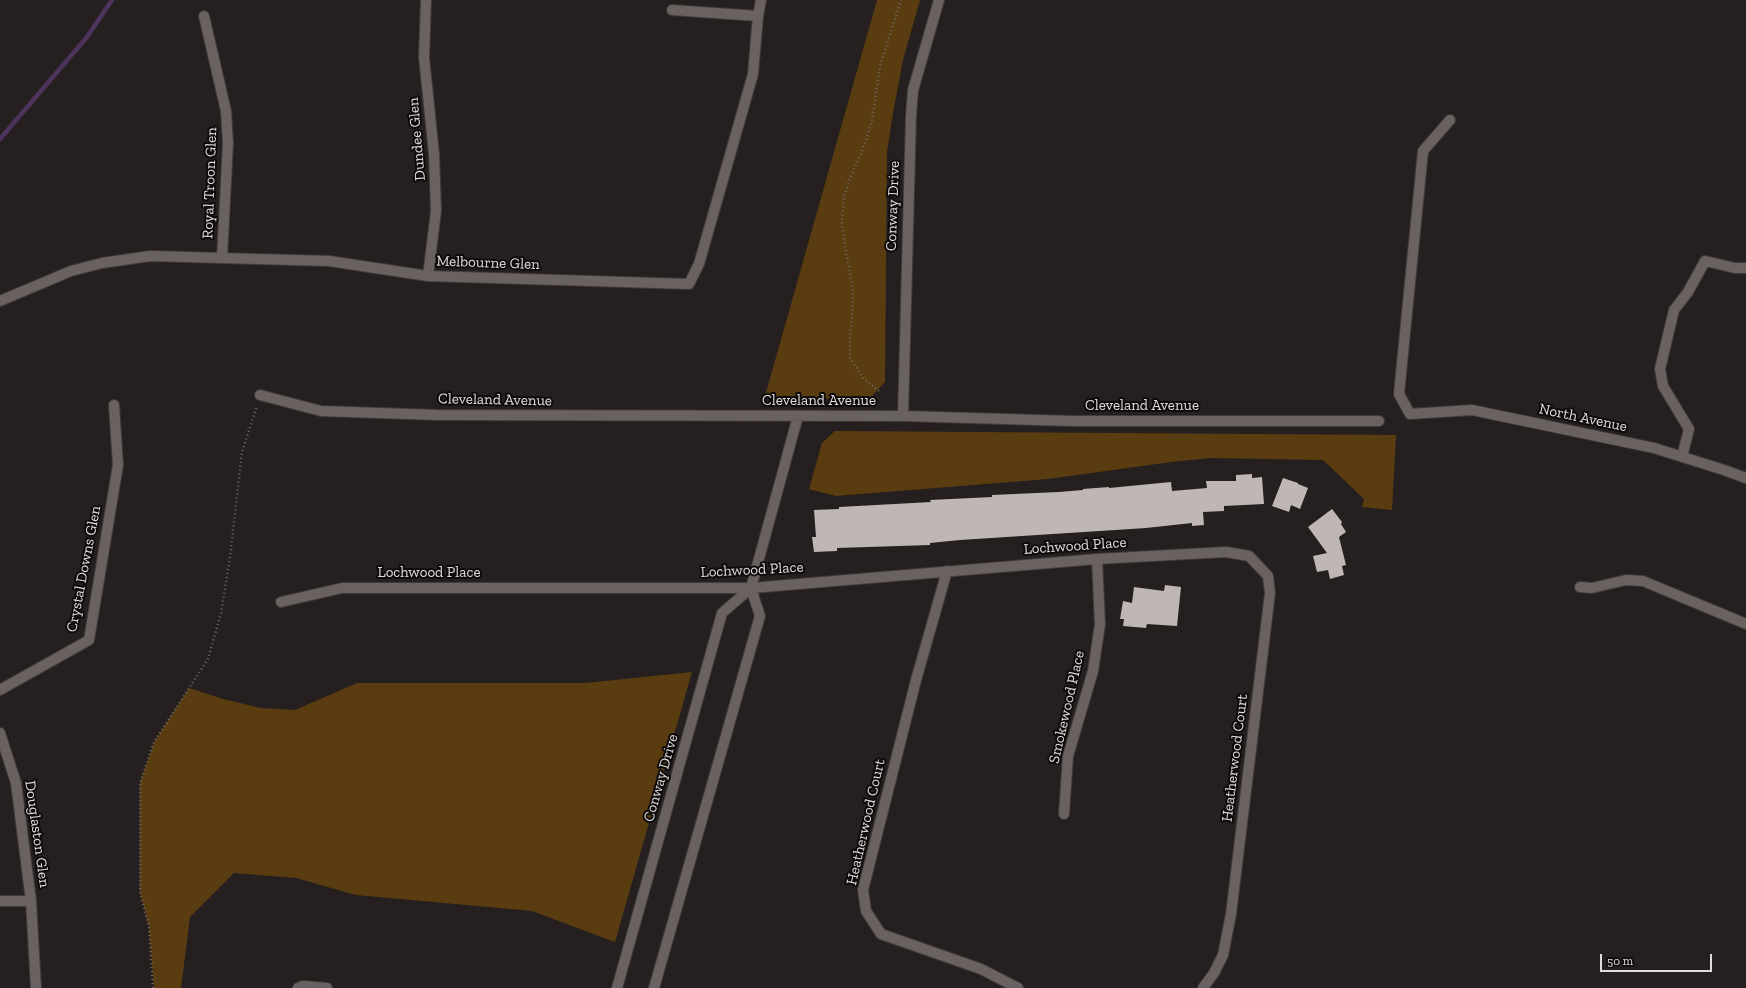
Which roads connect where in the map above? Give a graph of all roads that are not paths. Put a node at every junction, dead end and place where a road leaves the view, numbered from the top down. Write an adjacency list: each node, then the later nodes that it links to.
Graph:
1 (426, 0): 10 (street, Dundee Glen)
2 (761, 0): 6 (street, Melbourne Glen)
3 (939, 0): 15 (street, Conway Drive)
4 (672, 10): 6 (street)
5 (204, 16): 8 (street, Royal Troon Glen)
6 (758, 16): 10 (street, Melbourne Glen)
7 (1450, 120): 17 (street, North Avenue)
8 (222, 258): 10 (street, Melbourne Glen); 11 (street, Melbourne Glen)
9 (1746, 268): 17 (street)
10 (428, 276)
11 (0, 301)
12 (260, 395): 14 (street, Cleveland Avenue)
13 (114, 405): 26 (street, Crystal Downs Glen)
14 (798, 416): 15 (street, Cleveland Avenue); 23 (street)
15 (903, 416): 16 (street, Cleveland Avenue)
16 (1379, 421)
17 (1682, 457): 18 (street, North Avenue)
18 (1746, 478)
19 (1226, 552): 20 (street, Lochwood Place); 37 (street, Heatherwood Court)
20 (1097, 559): 21 (street, Lochwood Place); 28 (street, Smokewood Place)
21 (947, 571): 23 (street, Lochwood Place); 36 (street, Heatherwood Court)
22 (1580, 587): 25 (street)
23 (751, 588): 24 (street, Lochwood Place); 34 (street, Conway Drive); 35 (street)
24 (281, 602)
25 (1746, 624)
26 (0, 690)
27 (0, 733): 29 (street, Douglaston Glen)
28 (1064, 814)
29 (31, 901): 30 (street); 31 (street, Douglaston Glen)
30 (0, 902)
31 (36, 988)
32 (298, 988): 33 (street)
33 (327, 988)
34 (617, 988)
35 (654, 988)
36 (1018, 988)
37 (1203, 988)

